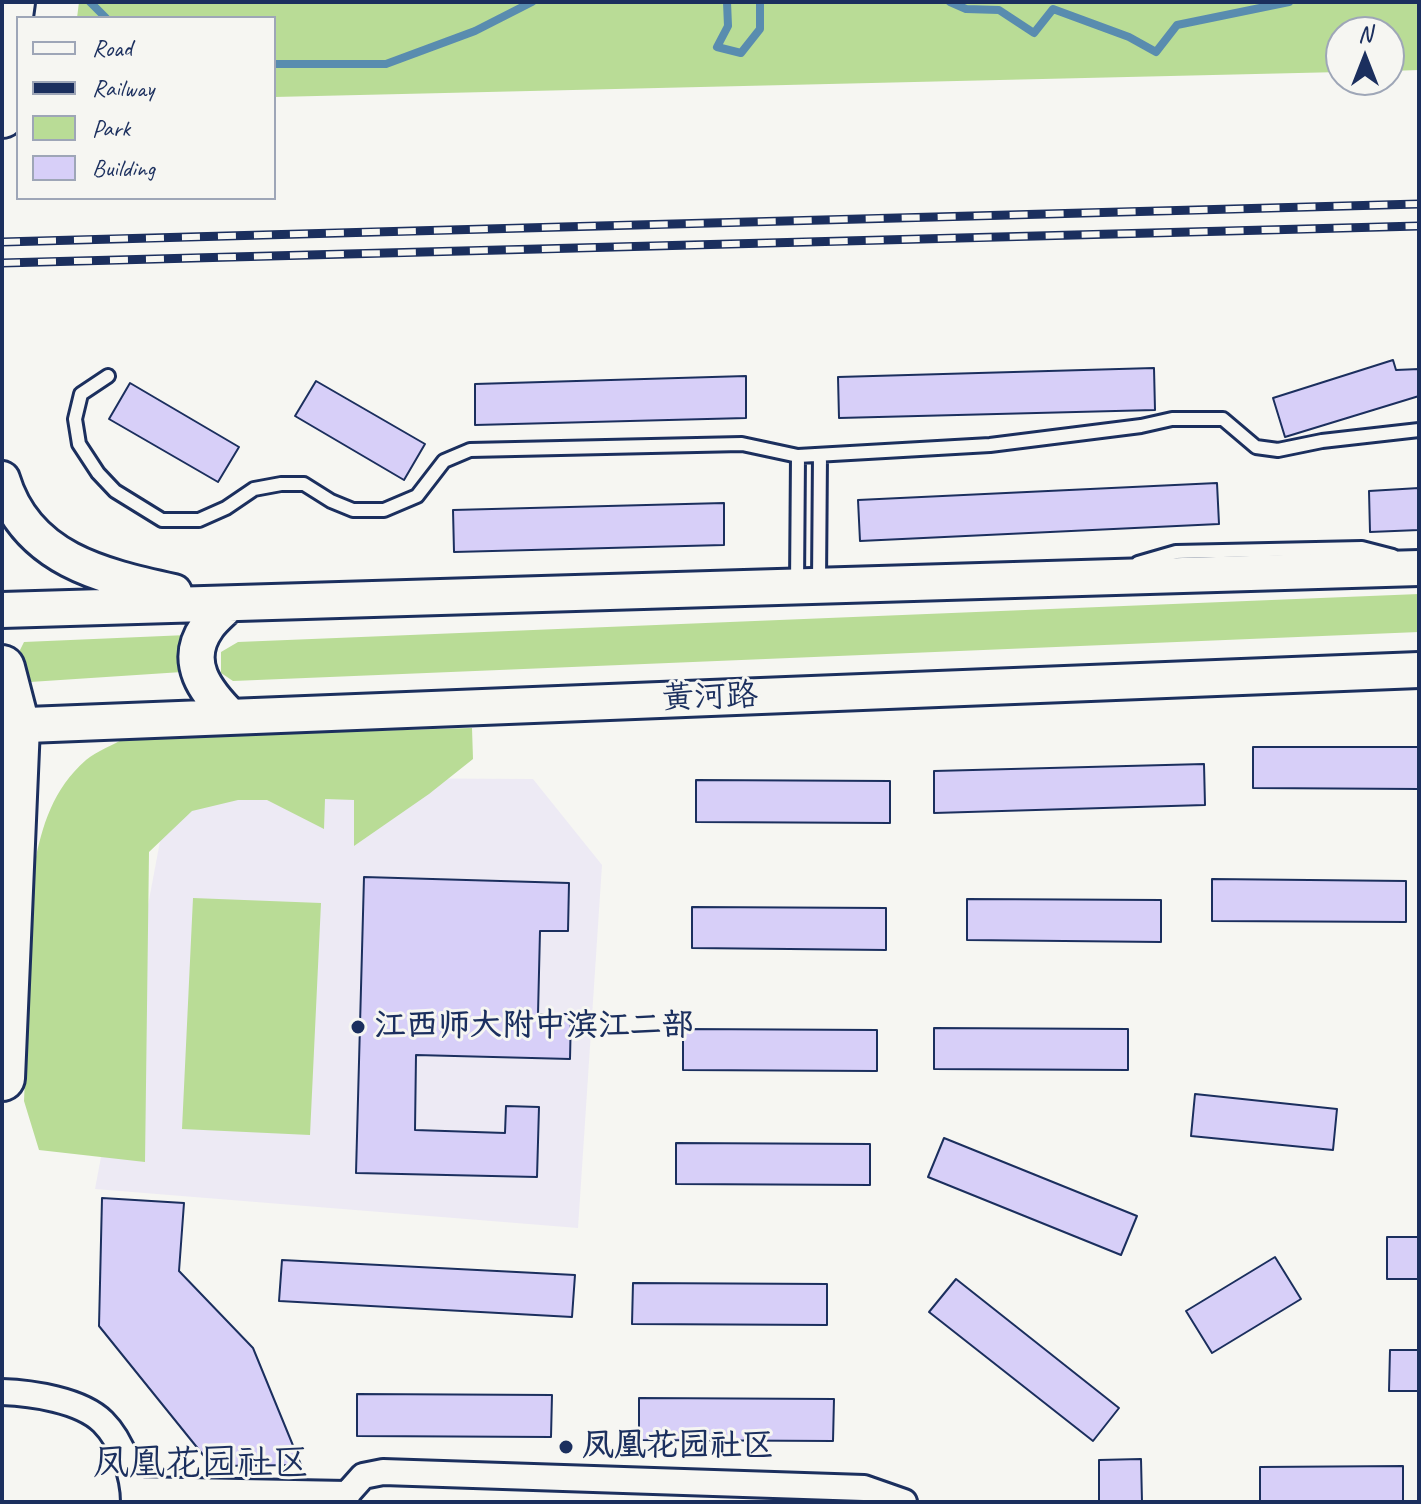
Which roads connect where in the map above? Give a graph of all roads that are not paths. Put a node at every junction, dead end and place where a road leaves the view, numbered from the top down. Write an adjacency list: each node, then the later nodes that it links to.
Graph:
1 (12, 2): 2 (highway)
2 (2, 115)
3 (108, 376): 6 (lane)
4 (1419, 430): 5 (lane)
5 (820, 455): 6 (lane); 9 (lane)
6 (798, 456): 9 (lane)
7 (2, 479): 10 (main road)
8 (1419, 565): 9 (main road)
9 (808, 586): 10 (main road)
10 (229, 604): 11 (main road); 14 (main road)
11 (2, 610)
12 (2, 668): 15 (highway)
13 (1419, 670): 14 (main road, 黄河路)
14 (231, 717): 15 (main road, 黄河路)
15 (10, 726): 16 (highway)
16 (2, 1078)
17 (2, 1392): 18 (street)
18 (134, 1496): 19 (street)
19 (347, 1498): 20 (street)
20 (904, 1502)

